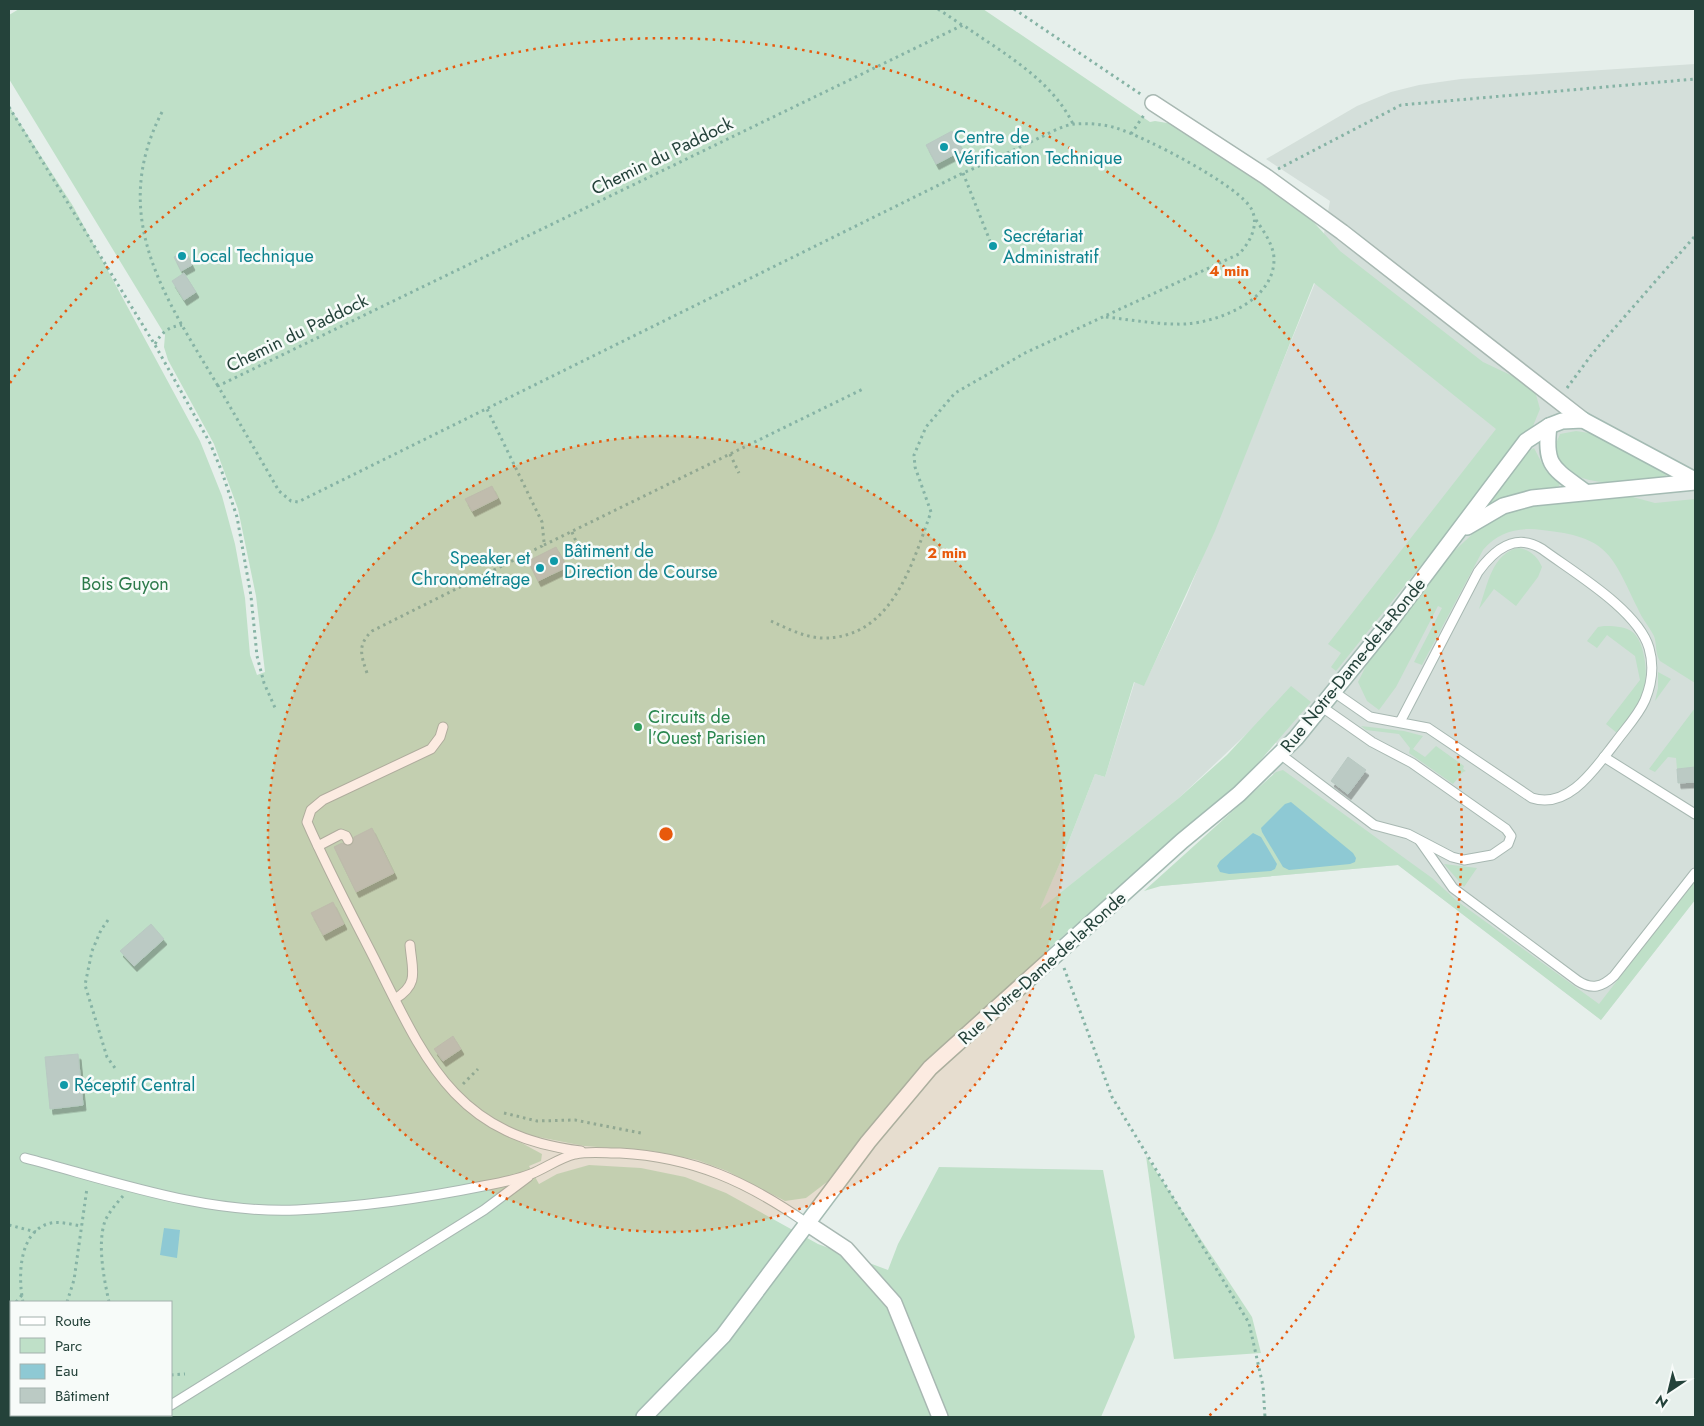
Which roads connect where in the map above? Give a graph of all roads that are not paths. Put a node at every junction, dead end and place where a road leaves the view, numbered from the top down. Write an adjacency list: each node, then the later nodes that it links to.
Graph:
1 (1153, 103): 2 (main road)
2 (1583, 420): 3 (main road, Rue Notre-Dame-de-la-Ronde); 4 (main road, Rue Notre-Dame-de-la-Ronde)
3 (1549, 426): 5 (main road); 6 (main road, Rue Notre-Dame-de-la-Ronde)
4 (1695, 481): 5 (main road, Rue Notre-Dame-de-la-Ronde)
5 (1584, 491): 6 (main road, Rue Notre-Dame-de-la-Ronde)
6 (1457, 534): 7 (main road, Rue Notre-Dame-de-la-Ronde)
7 (1334, 692): 8 (main road, Rue Notre-Dame-de-la-Ronde); 9 (lane)
8 (1322, 707): 11 (main road, Rue Notre-Dame-de-la-Ronde); 14 (lane)
9 (1400, 722): 12 (lane); 12 (lane)
10 (443, 726): 16 (lane)
11 (1280, 754): 14 (lane); 23 (main road, Rue Notre-Dame-de-la-Ronde)
12 (1604, 757): 13 (lane)
13 (1695, 814)
14 (1419, 838): 17 (lane)
15 (348, 840): 16 (lane)
16 (318, 846): 19 (lane)
17 (1695, 873)
18 (410, 945): 19 (lane)
19 (395, 998): 20 (lane)
20 (598, 1153): 22 (lane); 23 (lane)
21 (25, 1158): 22 (lane)
22 (530, 1175): 24 (lane)
23 (808, 1224): 25 (main road, Rue Notre-Dame-de-la-Ronde); 26 (main road)
24 (172, 1404)
25 (644, 1417)
26 (940, 1417)

